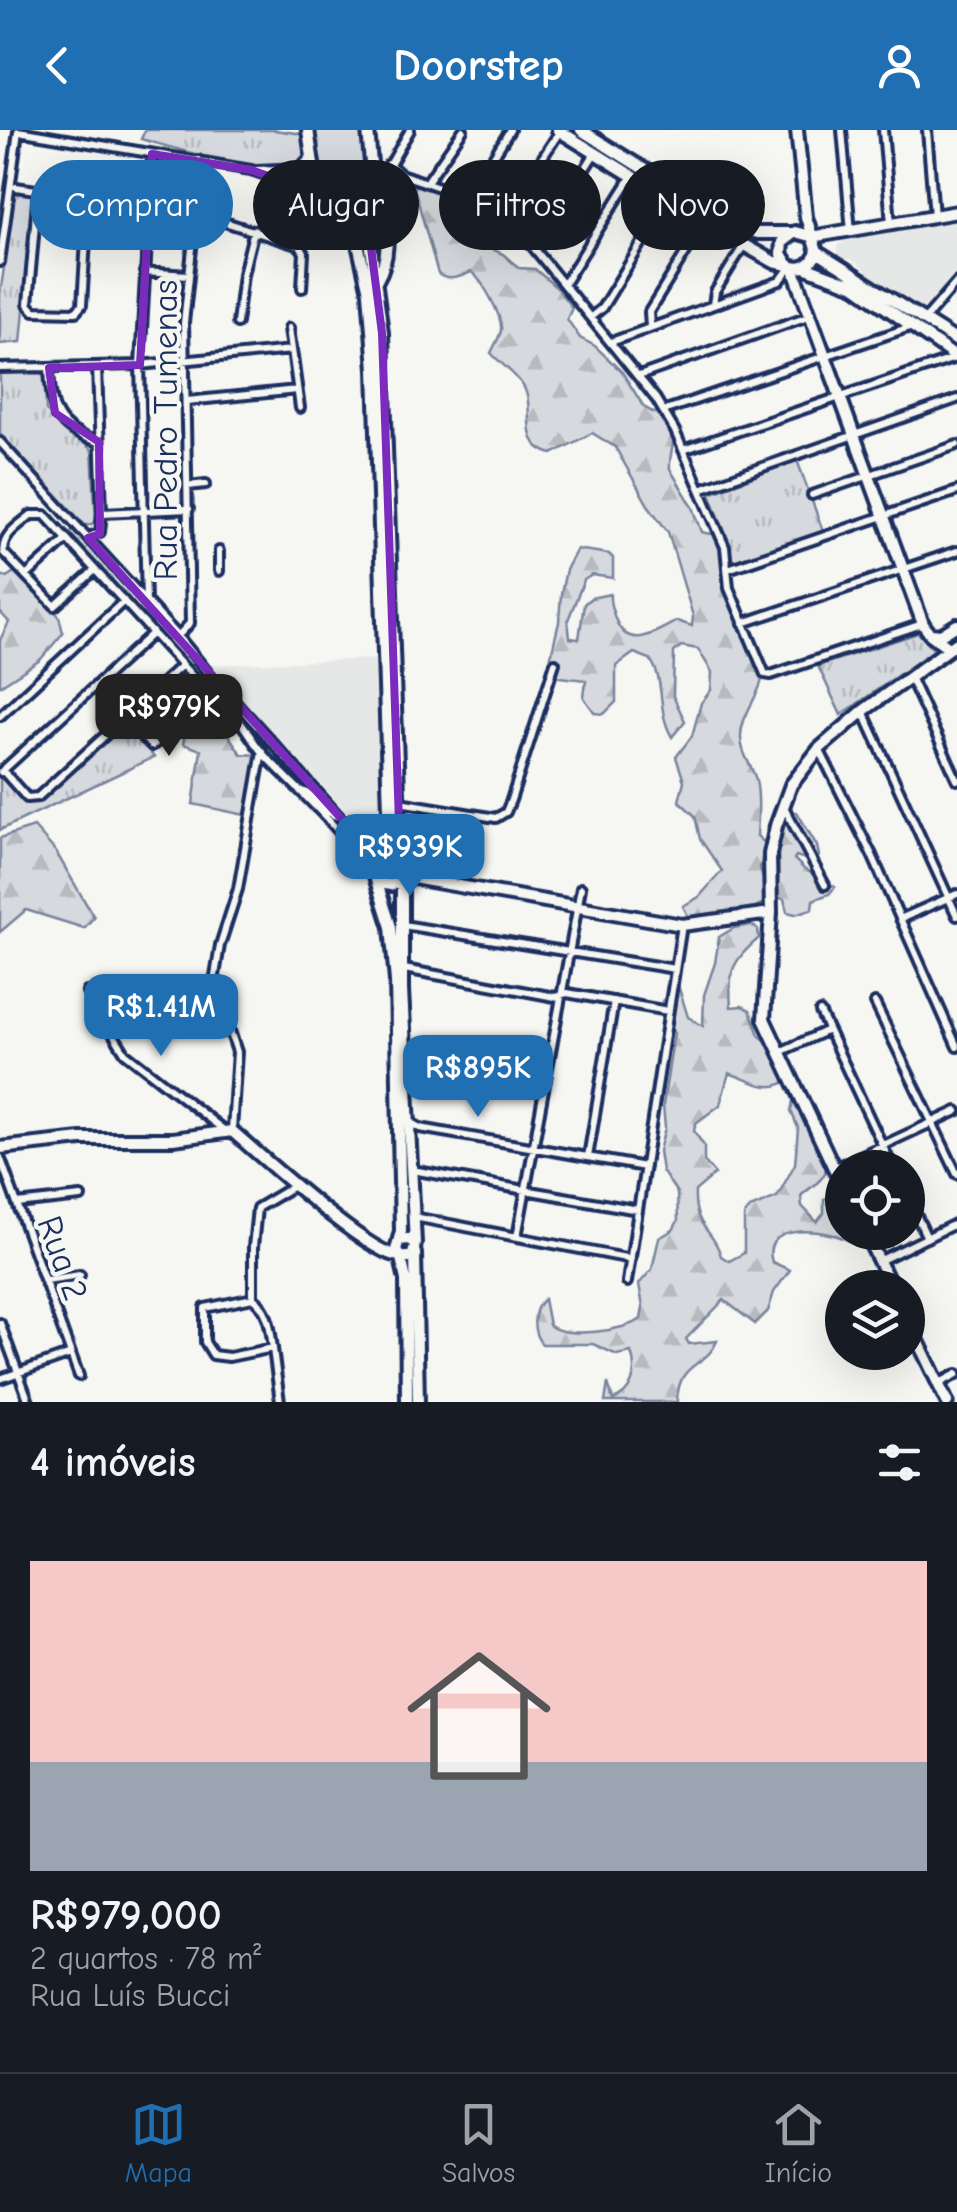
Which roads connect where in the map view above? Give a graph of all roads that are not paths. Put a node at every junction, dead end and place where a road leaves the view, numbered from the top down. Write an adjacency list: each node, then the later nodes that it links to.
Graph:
1 (18, 130): 14 (street); 56 (street)
2 (368, 130): 20 (street)
3 (410, 130): 21 (street)
4 (463, 130): 29 (street)
5 (510, 130): 22 (street)
6 (581, 130): 38 (street)
7 (798, 130): 35 (street)
8 (842, 130): 39 (street)
9 (884, 130): 37 (street)
10 (927, 130): 36 (street)
11 (307, 131): 15 (street)
12 (559, 131): 13 (street); 23 (street)
13 (596, 153): 24 (street); 26 (street)
14 (152, 154): 16 (street); 17 (street)
15 (311, 156): 18 (street); 19 (street)
16 (151, 160)
17 (198, 160)
18 (308, 160)
19 (312, 160)
20 (370, 160)
21 (391, 160)
22 (492, 160)
23 (540, 160)
24 (592, 160)
25 (233, 167): 27 (street)
26 (621, 169)
27 (251, 170)
28 (419, 180): 29 (street)
29 (427, 182): 30 (street)
30 (439, 186)
31 (16, 187): 32 (street)
32 (30, 189)
33 (621, 193): 62 (street)
34 (957, 212): 36 (street)
35 (806, 216): 38 (street); 41 (street)
36 (934, 216): 37 (street)
37 (891, 224): 39 (street)
38 (793, 233): 41 (street); 57 (street)
39 (848, 233): 41 (street); 55 (street)
40 (253, 234): 68 (street)
41 (811, 236): 55 (street)
42 (33, 250): 43 (street)
43 (85, 250)
44 (145, 250): 58 (street)
45 (191, 250): 59 (street, Rua Pedro Tumenas)
46 (302, 250): 63 (street)
47 (359, 250): 141 (street)
48 (372, 250): 60 (street)
49 (388, 250): 60 (street)
50 (537, 250): 62 (street)
51 (638, 250): 66 (street)
52 (687, 250): 70 (street)
53 (741, 250): 64 (street)
54 (753, 250): 57 (street)
55 (816, 251): 57 (street); 67 (street)
56 (0, 262)
57 (796, 267): 64 (street); 65 (street); 67 (street)
58 (144, 272): 59 (street); 77 (street)
59 (188, 275): 76 (street, Rua Pedro Tumenas)
60 (376, 281): 138 (street)
61 (957, 282): 67 (street)
62 (564, 284): 66 (street)
63 (302, 288)
64 (713, 304): 70 (street)
65 (812, 314): 74 (street); 81 (street)
66 (590, 316): 72 (street)
67 (919, 323): 71 (street); 74 (street); 75 (street)
68 (237, 324)
69 (289, 328): 73 (street)
70 (650, 328): 72 (street)
71 (957, 341)
72 (611, 342): 81 (street)
73 (292, 350): 76 (street); 82 (street)
74 (826, 356): 83 (street); 87 (street)
75 (956, 358): 83 (street)
76 (186, 361): 77 (street); 85 (street, Rua Pedro Tumenas)
77 (140, 365): 78 (street); 100 (street)
78 (96, 367): 80 (street); 90 (street)
79 (0, 368): 80 (street)
80 (50, 368): 90 (street)
81 (638, 376): 87 (street)
82 (297, 390): 85 (street); 86 (street)
83 (840, 394): 88 (street); 92 (street)
84 (957, 399): 88 (street)
85 (187, 401): 95 (street, Rua Pedro Tumenas)
86 (300, 408)
87 (663, 411): 92 (street)
88 (854, 435): 93 (street); 96 (street)
89 (0, 442): 104 (street)
90 (99, 442): 101 (street)
91 (957, 445): 93 (street)
92 (683, 450): 96 (street)
93 (868, 475): 98 (street); 102 (street)
94 (206, 484): 95 (street)
95 (188, 486): 99 (street, Rua Pedro Tumenas)
96 (700, 489): 108 (street)
97 (957, 491): 102 (street)
98 (812, 495)
99 (188, 509): 100 (street); 120 (street, Rua Pedro Tumenas)
100 (144, 510): 101 (street); 107 (street)
101 (102, 513): 104 (street)
102 (883, 516): 108 (street); 109 (street)
103 (67, 538): 110 (street); 112 (street); 112 (street)
104 (88, 538): 113 (street)
105 (218, 551): 111 (street)
106 (957, 551): 109 (street)
107 (143, 562): 113 (street); 115 (street)
108 (728, 568): 116 (street)
109 (901, 568): 116 (street); 118 (street)
110 (96, 570): 112 (street); 114 (street)
111 (218, 572)
112 (26, 576)
113 (136, 592): 115 (street)
114 (124, 601): 119 (street); 128 (street)
115 (146, 602): 120 (street)
116 (743, 623): 118 (street)
117 (957, 626): 118 (street); 121 (street)
118 (927, 629): 121 (street)
119 (153, 633): 124 (street); 134 (street)
120 (178, 636): 126 (street)
121 (949, 647): 122 (street); 125 (street)
122 (957, 658)
123 (555, 663): 138 (street)
124 (182, 665): 126 (street); 129 (street)
125 (910, 678): 127 (street); 136 (street)
126 (225, 701): 129 (street); 131 (street); 132 (street)
127 (864, 710): 130 (street); 147 (street)
128 (0, 716)
129 (123, 720): 134 (street)
130 (819, 749): 139 (street); 151 (street)
131 (262, 751): 133 (street); 135 (street)
132 (284, 756): 133 (street); 140 (street)
133 (276, 764): 135 (street); 137 (street)
134 (2, 772)
135 (258, 774): 171 (street)
136 (957, 780)
137 (300, 790): 140 (street); 143 (street)
138 (399, 802): 142 (street)
139 (783, 804): 145 (street); 149 (street)
140 (339, 816): 141 (street)
141 (378, 846): 142 (street); 143 (street)
142 (400, 851): 144 (street)
143 (373, 874): 144 (street); 194 (street)
144 (402, 878): 148 (street); 152 (street)
145 (824, 884)
146 (581, 888): 148 (street)
147 (953, 896): 150 (street); 151 (street)
148 (578, 907): 153 (street); 154 (street)
149 (771, 914): 153 (street); 165 (street)
150 (957, 916)
151 (900, 919): 164 (street)
152 (403, 924): 154 (street); 155 (street)
153 (682, 926): 156 (street)
154 (570, 950): 156 (street); 158 (street)
155 (404, 969): 158 (street); 169 (street)
156 (675, 970): 161 (street)
157 (86, 992): 171 (street)
158 (561, 995): 159 (street); 167 (street)
159 (614, 1001): 161 (street); 179 (street)
160 (874, 1003): 170 (street)
161 (668, 1011): 180 (street)
162 (820, 1012): 163 (street)
163 (828, 1030): 165 (street); 172 (street)
164 (957, 1048)
165 (779, 1053): 175 (street)
166 (527, 1063): 167 (street)
167 (548, 1066): 174 (street)
168 (957, 1112): 170 (street)
169 (408, 1121): 174 (street); 181 (street)
170 (932, 1122): 172 (street); 182 (street)
171 (229, 1132): 173 (street); 183 (street)
172 (882, 1145): 176 (street); 177 (street)
173 (0, 1148)
174 (534, 1148): 179 (street); 184 (street)
175 (825, 1150)
176 (872, 1150)
177 (885, 1150)
178 (0, 1157): 186 (street, Rua 2)
179 (588, 1157): 180 (street)
180 (645, 1167): 187 (street)
181 (411, 1170): 184 (street); 188 (street)
182 (957, 1174)
183 (295, 1185): 194 (street); 202 (street)
184 (526, 1190): 187 (street); 191 (street)
185 (80, 1197): 186 (street)
186 (17, 1204): 200 (street, Rua 2)
187 (638, 1210): 196 (street)
188 (414, 1217): 191 (street); 193 (street)
189 (957, 1224): 192 (street)
190 (925, 1234): 192 (street)
191 (517, 1237): 196 (street)
192 (927, 1238): 197 (street)
193 (415, 1248): 194 (street); 194 (street); 215 (street)
194 (399, 1250): 214 (street)
195 (874, 1250): 197 (street)
196 (630, 1259): 201 (street)
197 (879, 1261): 198 (street)
198 (883, 1270)
199 (80, 1274): 200 (street)
200 (46, 1280): 205 (street, Rua 2)
201 (627, 1282)
202 (253, 1298): 204 (street); 204 (street)
203 (0, 1323): 207 (street)
204 (273, 1348): 213 (street)
205 (71, 1354): 207 (street); 209 (street, Rua 2)
206 (925, 1356): 211 (street)
207 (19, 1373): 210 (street); 212 (street)
208 (957, 1374): 211 (street)
209 (79, 1376)
210 (0, 1379)
211 (938, 1384): 216 (street)
212 (29, 1402)
213 (280, 1402)
214 (408, 1402)
215 (418, 1402)
216 (947, 1402)

